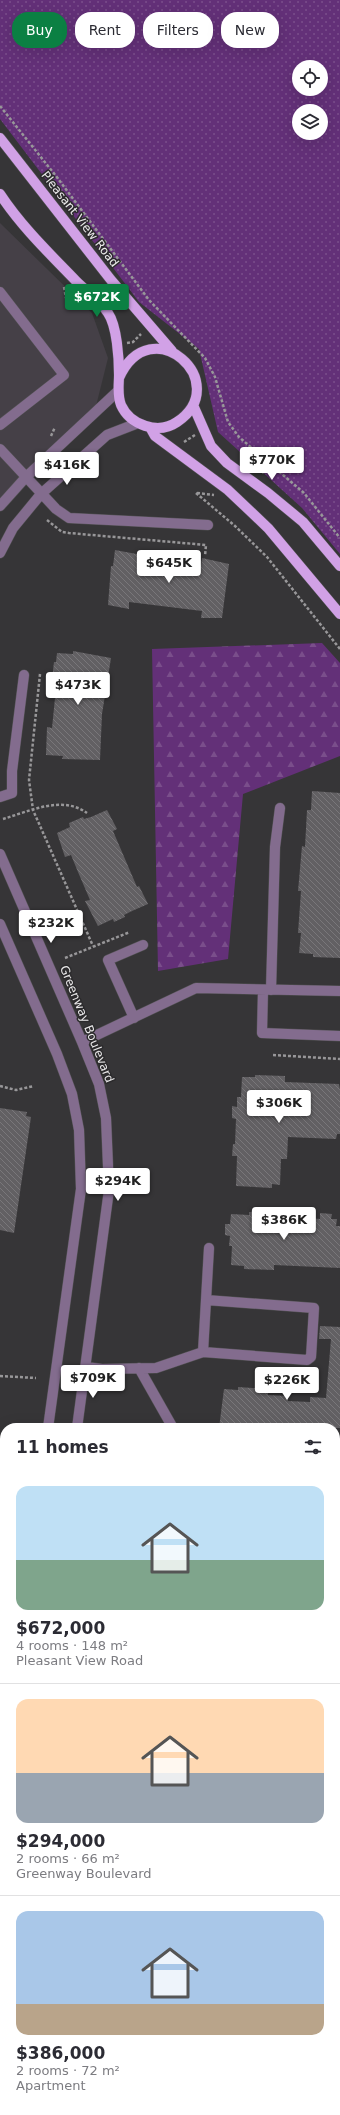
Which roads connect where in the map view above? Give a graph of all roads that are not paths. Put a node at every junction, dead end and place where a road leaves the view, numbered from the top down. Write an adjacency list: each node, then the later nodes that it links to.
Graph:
1 (0, 138): 4 (main road, Pleasant View Road)
2 (0, 194): 5 (main road)
3 (0, 292): 9 (street)
4 (172, 352): 5 (main road); 7 (main road)
5 (119, 378): 6 (main road)
6 (118, 392): 8 (main road); 12 (street)
7 (193, 405): 10 (main road); 17 (main road)
8 (138, 423): 10 (main road); 13 (street)
9 (0, 425)
10 (150, 427): 18 (main road)
11 (0, 449): 12 (street)
12 (26, 477): 13 (street); 14 (street)
13 (41, 494): 15 (street); 16 (street)
14 (0, 506)
15 (208, 525)
16 (0, 553)
17 (340, 566)
18 (340, 614)
19 (24, 675): 20 (street)
20 (0, 797)
21 (280, 808): 25 (street)
22 (0, 854): 29 (street, Greenway Boulevard)
23 (0, 924): 35 (street)
24 (143, 945): 27 (street)
25 (267, 990): 26 (street); 27 (street); 28 (street)
26 (340, 991)
27 (134, 1018): 29 (street)
28 (340, 1036)
29 (82, 1042): 33 (street, Greenway Boulevard)
30 (209, 1248): 31 (street)
31 (206, 1300): 32 (street); 32 (street)
32 (203, 1352): 34 (street)
33 (86, 1367): 34 (street); 36 (street, Greenway Boulevard)
34 (139, 1368): 37 (street)
35 (49, 1423)
36 (78, 1423)
37 (170, 1423)

